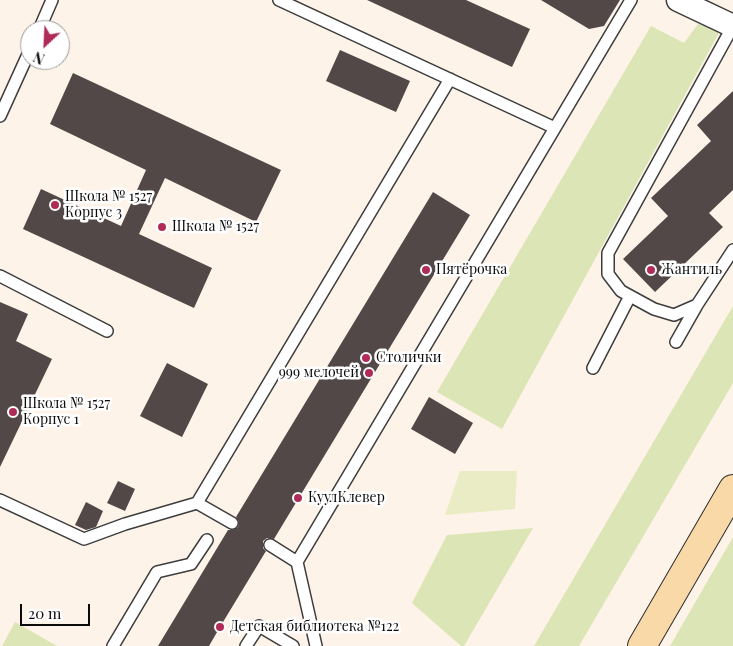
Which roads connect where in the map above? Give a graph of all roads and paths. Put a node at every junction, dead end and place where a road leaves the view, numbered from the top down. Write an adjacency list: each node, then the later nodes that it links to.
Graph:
1 (52, 0): 5 (lane)
2 (279, 0): 8 (lane)
3 (632, 0): 10 (lane)
4 (678, 0): 6 (street)
5 (43, 20)
6 (733, 26): 13 (lane)
7 (21, 70): 9 (lane)
8 (450, 79): 10 (lane); 20 (lane)
9 (0, 116)
10 (554, 128): 24 (lane)
11 (733, 250): 14 (lane)
12 (0, 276): 15 (lane)
13 (630, 296): 14 (lane); 17 (lane)
14 (697, 305): 16 (lane)
15 (106, 330)
16 (676, 342)
17 (592, 368)
18 (733, 489): 29 (main road)
19 (0, 500): 20 (lane)
20 (197, 503): 21 (lane)
21 (232, 523)
22 (207, 540): 25 (lane)
23 (270, 545): 24 (lane)
24 (297, 562): 28 (lane)
25 (113, 646)
26 (246, 646): 27 (lane)
27 (293, 646)
28 (316, 646)
29 (642, 646)

